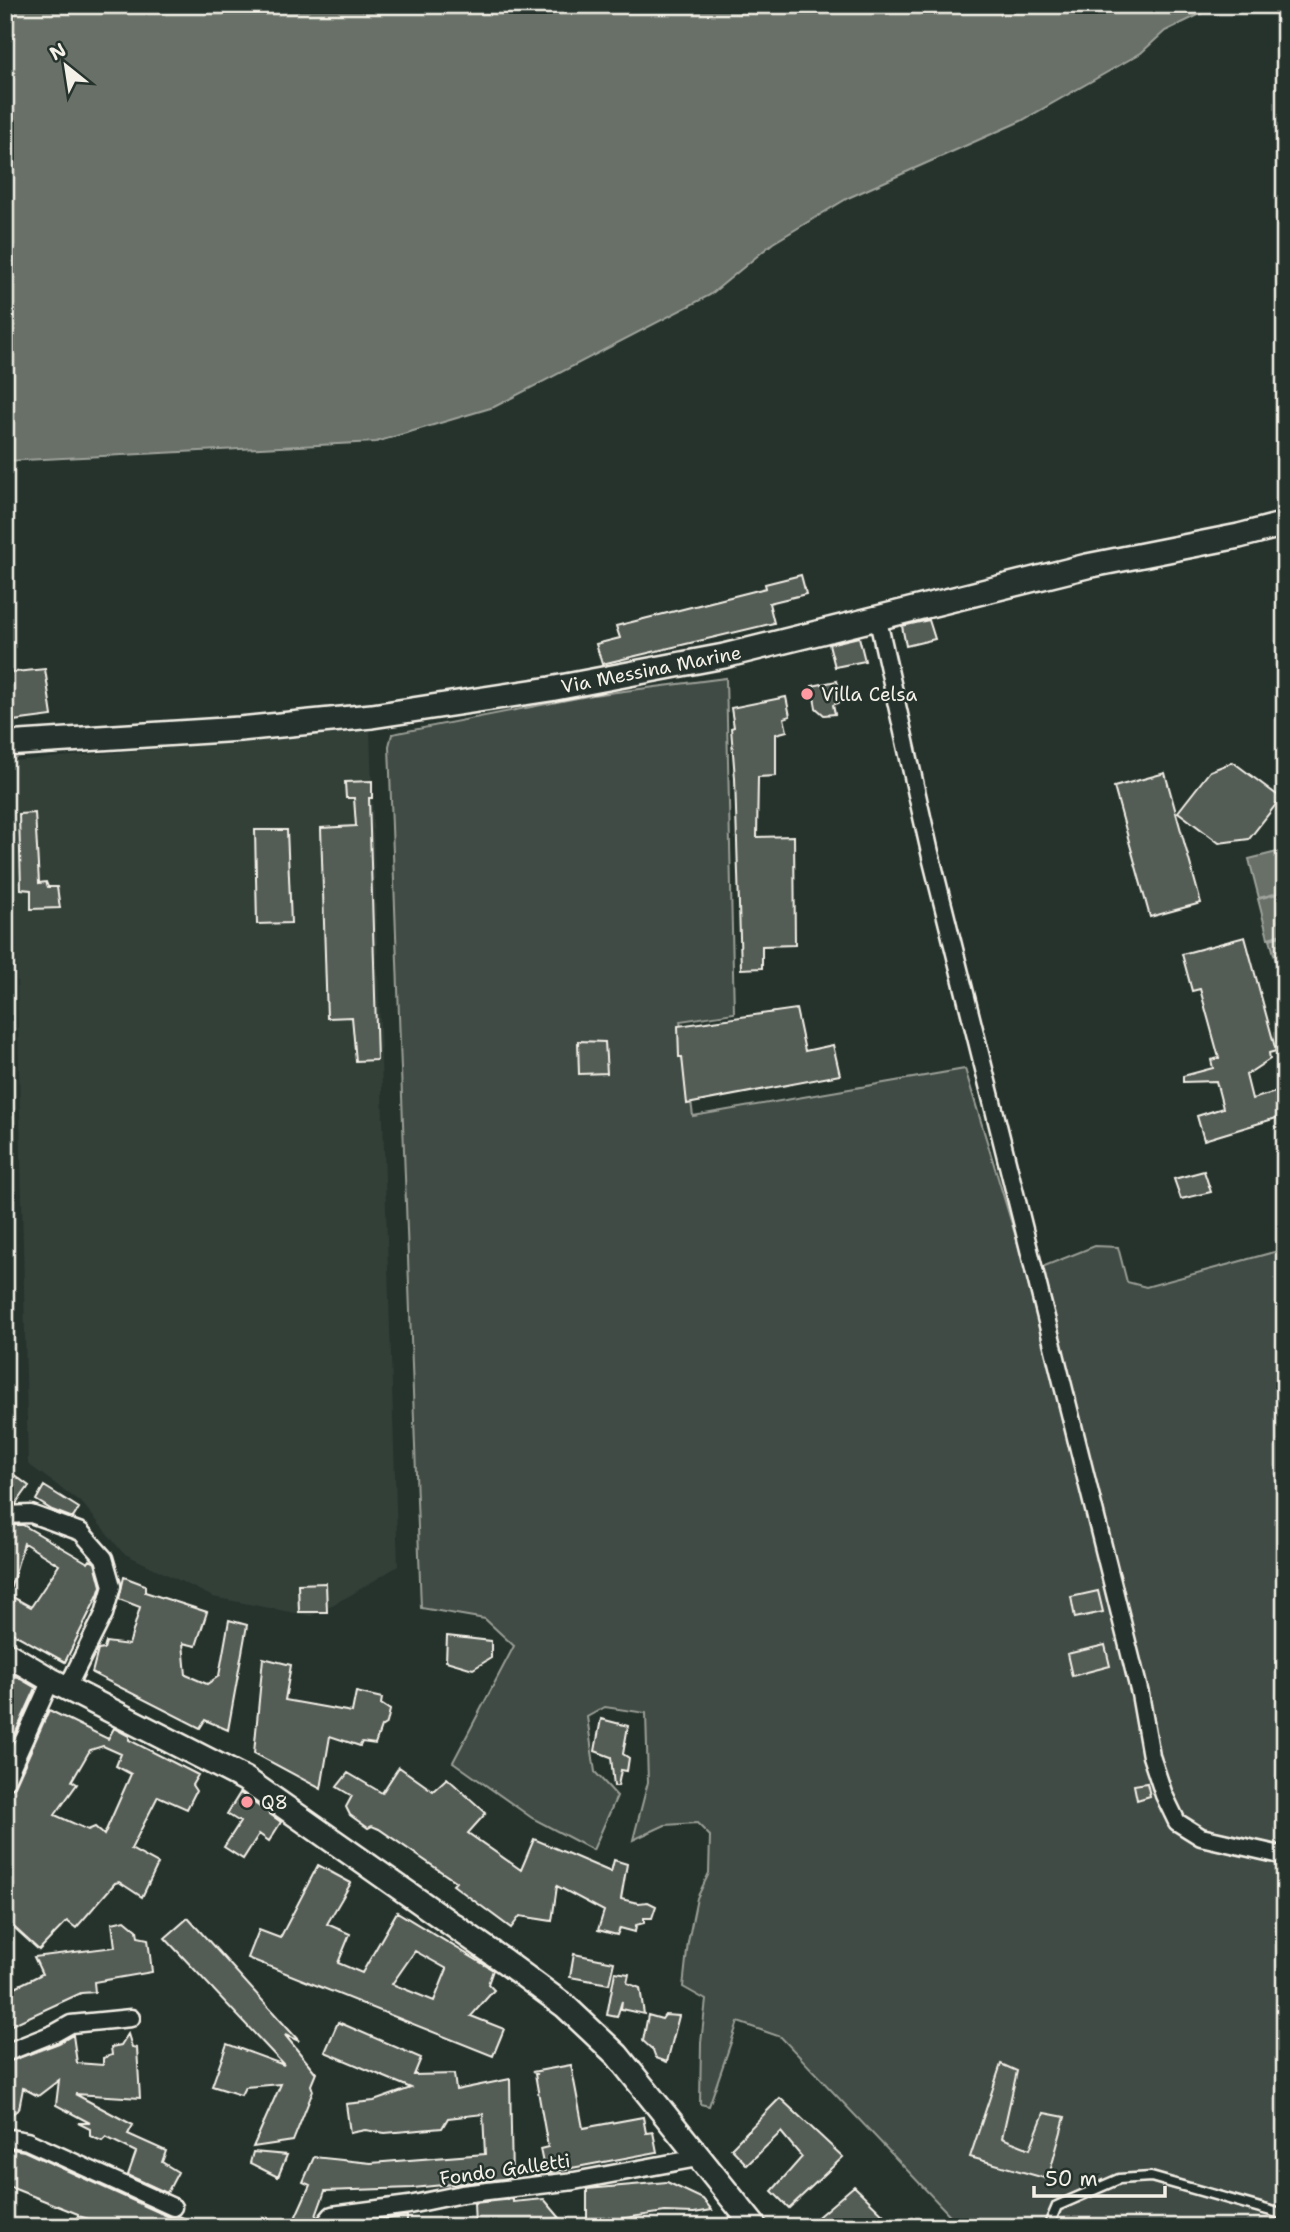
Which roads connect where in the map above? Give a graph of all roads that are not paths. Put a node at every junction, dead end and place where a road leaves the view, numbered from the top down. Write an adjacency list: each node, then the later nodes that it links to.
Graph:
1 (1285, 524): 2 (main road, Via Messina Marine)
2 (877, 617): 3 (main road, Via Messina Marine); 8 (street)
3 (5, 744)
4 (5, 1515): 6 (street)
5 (5, 1653): 6 (main road)
6 (59, 1684): 7 (street); 12 (main road)
7 (5, 1782)
8 (1285, 1856)
9 (131, 2018): 10 (street)
10 (5, 2053)
11 (5, 2137): 13 (street)
12 (698, 2158): 15 (street, Fondo Galletti); 16 (main road)
13 (173, 2207)
14 (1285, 2215): 17 (lane)
15 (322, 2227)
16 (755, 2227)
17 (1048, 2227)

